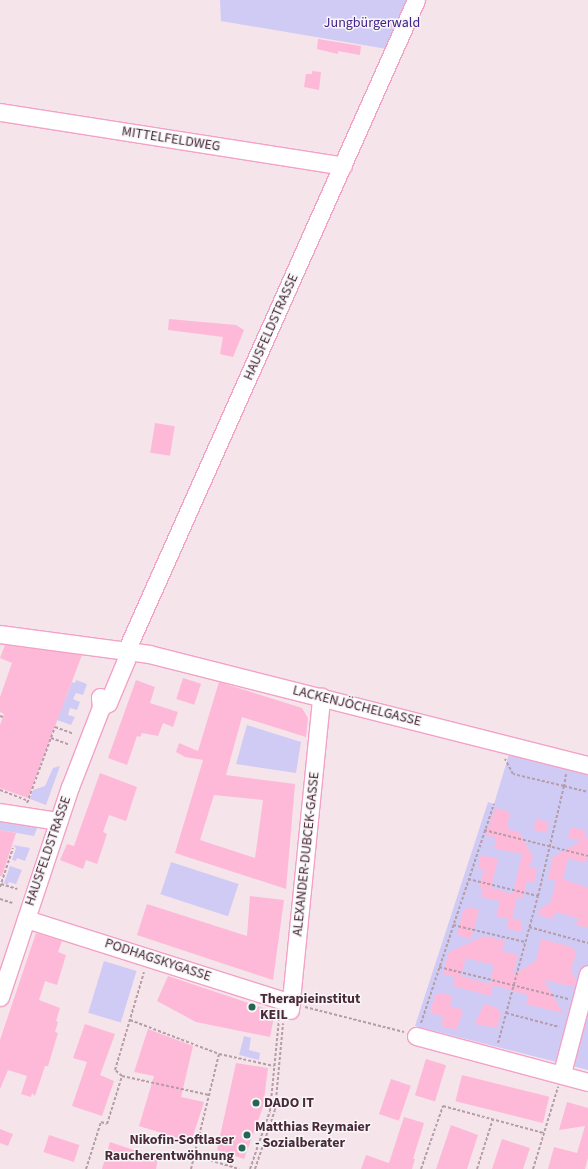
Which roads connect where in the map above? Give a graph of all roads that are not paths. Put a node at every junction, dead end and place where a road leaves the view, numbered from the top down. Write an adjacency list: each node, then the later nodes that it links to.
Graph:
1 (416, 0): 3 (street, HAUSFELDSTRASSE)
2 (0, 112): 3 (street, MITTELFELDWEG)
3 (342, 166): 5 (street, HAUSFELDSTRASSE)
4 (0, 634): 5 (street, LACKENJÖCHELGASSE)
5 (125, 652): 6 (street, LACKENJÖCHELGASSE); 9 (street, HAUSFELDSTRASSE)
6 (321, 697): 7 (street, LACKENJÖCHELGASSE); 14 (street, ALEXANDER-DUBCEK-GASSE)
7 (588, 765)
8 (0, 812): 9 (street)
9 (58, 821): 10 (street, HAUSFELDSTRASSE)
10 (26, 919): 11 (street, HAUSFELDSTRASSE); 14 (street, PODHAGSKYGASSE)
11 (8, 948): 13 (street, HAUSFELDSTRASSE)
12 (588, 974): 16 (street)
13 (0, 997)
14 (287, 1004)
15 (418, 1031): 16 (street)
16 (562, 1073): 17 (street)
17 (588, 1082)

